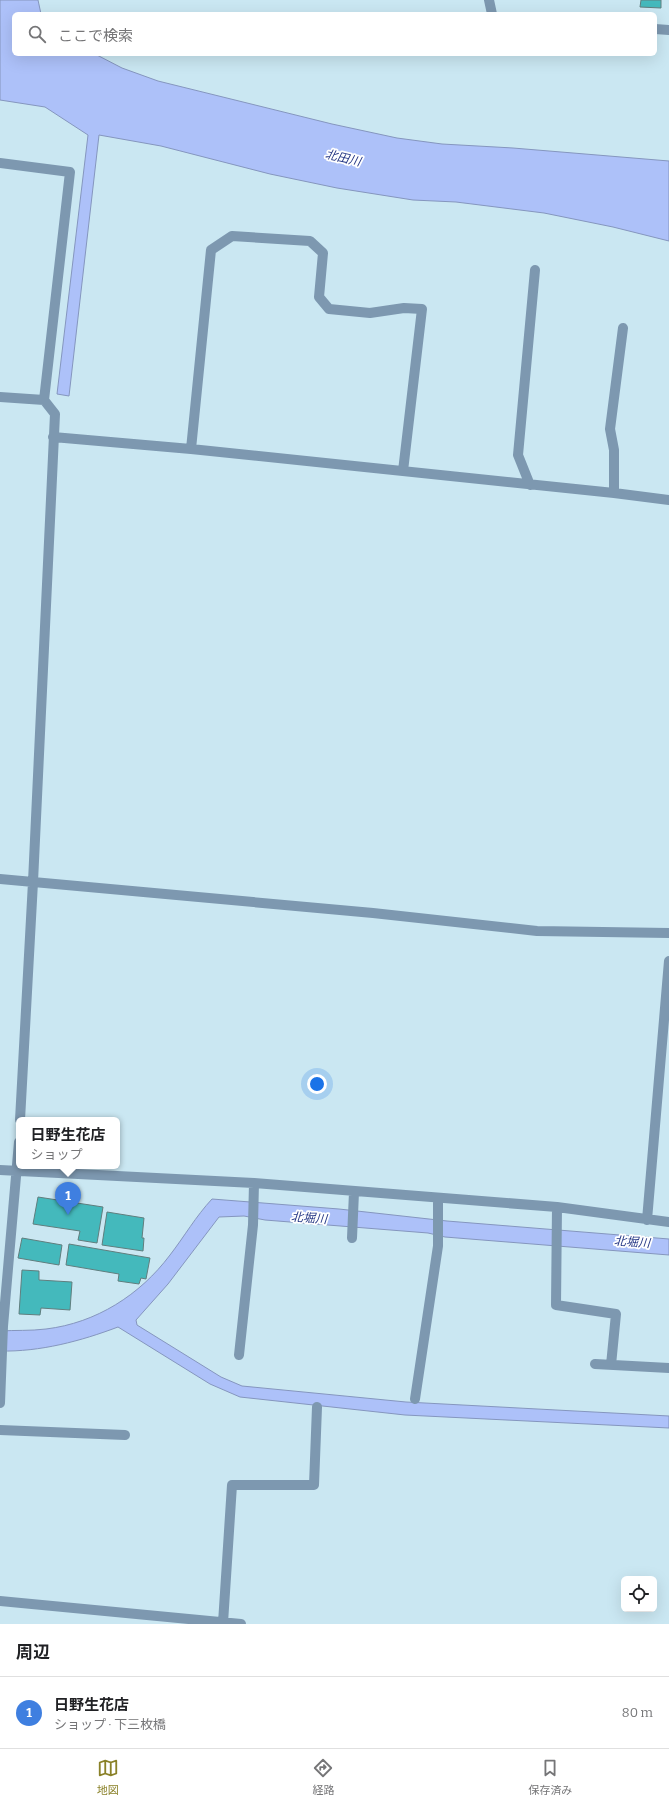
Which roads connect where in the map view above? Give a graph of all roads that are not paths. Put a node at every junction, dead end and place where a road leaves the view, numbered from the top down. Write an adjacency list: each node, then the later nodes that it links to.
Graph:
1 (489, 0): 2 (street)
2 (492, 12)
3 (657, 29): 4 (street)
4 (669, 30)
5 (0, 162): 9 (street)
6 (535, 270): 13 (street)
7 (623, 328): 14 (street)
8 (0, 397): 9 (street)
9 (44, 400): 10 (street)
10 (53, 437): 11 (street); 17 (street)
11 (190, 449): 12 (street); 12 (street)
12 (403, 471): 13 (street)
13 (530, 485): 14 (street)
14 (614, 493): 15 (street)
15 (669, 500)
16 (0, 879): 17 (street)
17 (33, 882): 18 (street); 20 (street)
18 (669, 933)
19 (669, 960): 27 (street)
20 (20, 1117)
21 (0, 1170): 22 (street)
22 (17, 1171): 23 (street); 35 (street)
23 (254, 1183): 24 (street); 30 (street)
24 (354, 1192): 25 (street); 29 (street)
25 (438, 1199): 26 (street); 34 (street)
26 (557, 1207): 27 (street); 32 (street)
27 (647, 1220): 28 (street)
28 (669, 1222)
29 (352, 1238)
30 (239, 1355)
31 (595, 1364): 32 (street)
32 (612, 1365): 33 (street)
33 (669, 1368)
34 (415, 1399)
35 (0, 1403)
36 (317, 1407): 40 (street)
37 (0, 1430): 38 (street)
38 (125, 1435)
39 (0, 1601): 40 (street)
40 (223, 1622): 41 (street)
41 (241, 1624)

